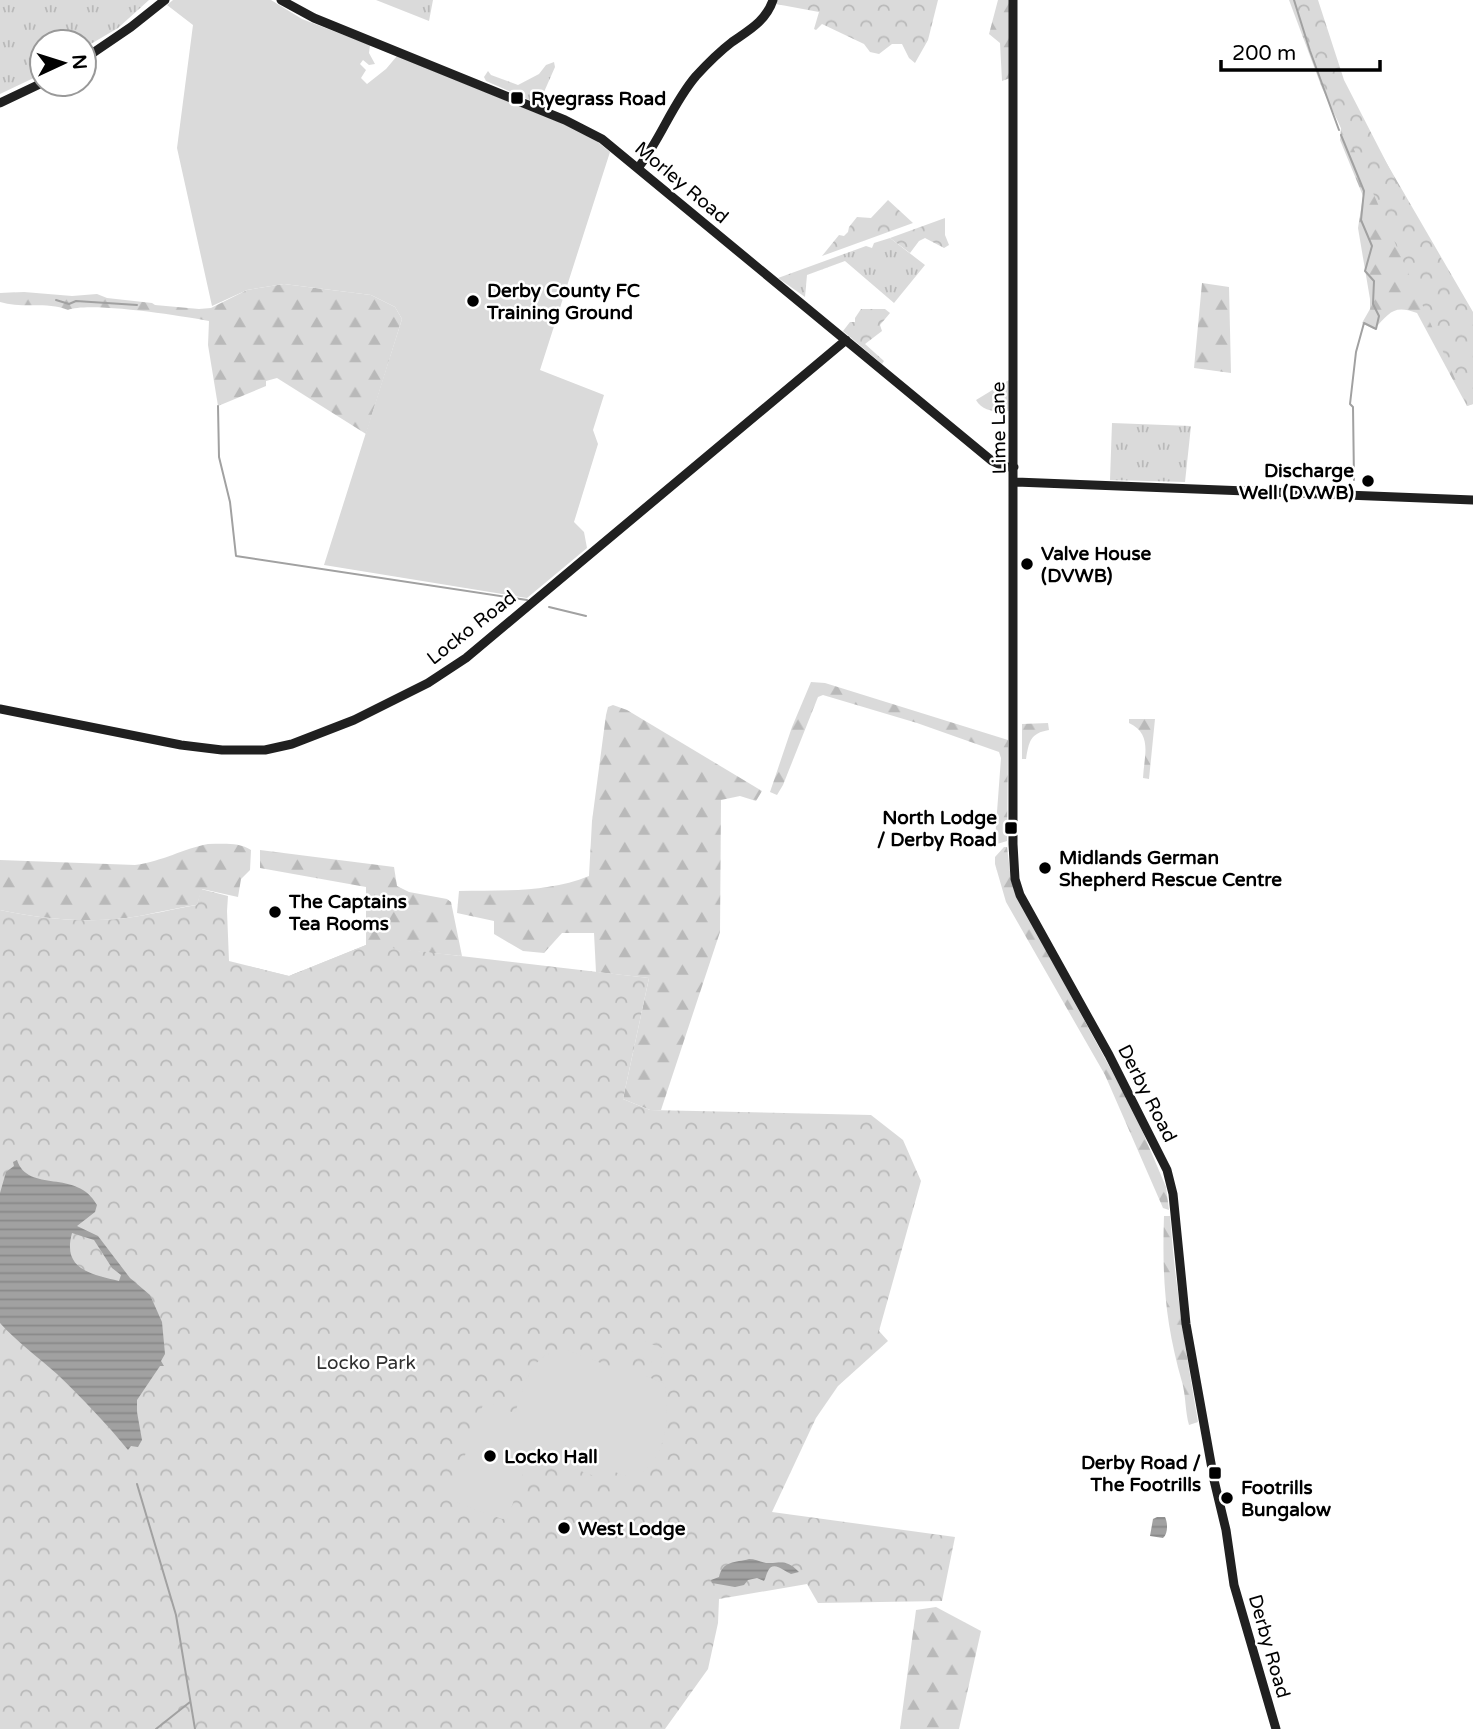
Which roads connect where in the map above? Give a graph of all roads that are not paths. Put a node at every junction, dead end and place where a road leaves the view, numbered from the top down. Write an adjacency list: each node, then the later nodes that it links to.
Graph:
1 (165, 0): 5 (street)
2 (281, 0): 8 (street, Morley Road)
3 (773, 0): 8 (street)
4 (1013, 0): 10 (street, Lime Lane)
5 (98, 49)
6 (28, 90): 7 (street)
7 (0, 103)
8 (638, 168): 9 (street, Morley Road)
9 (846, 340): 10 (street, Morley Road); 13 (street, Locko Road)
10 (1014, 467): 11 (street, Lime Lane)
11 (1014, 482): 12 (street, Lime Lane); 14 (street, Derby Road)
12 (1473, 500)
13 (0, 709)
14 (1276, 1729)

